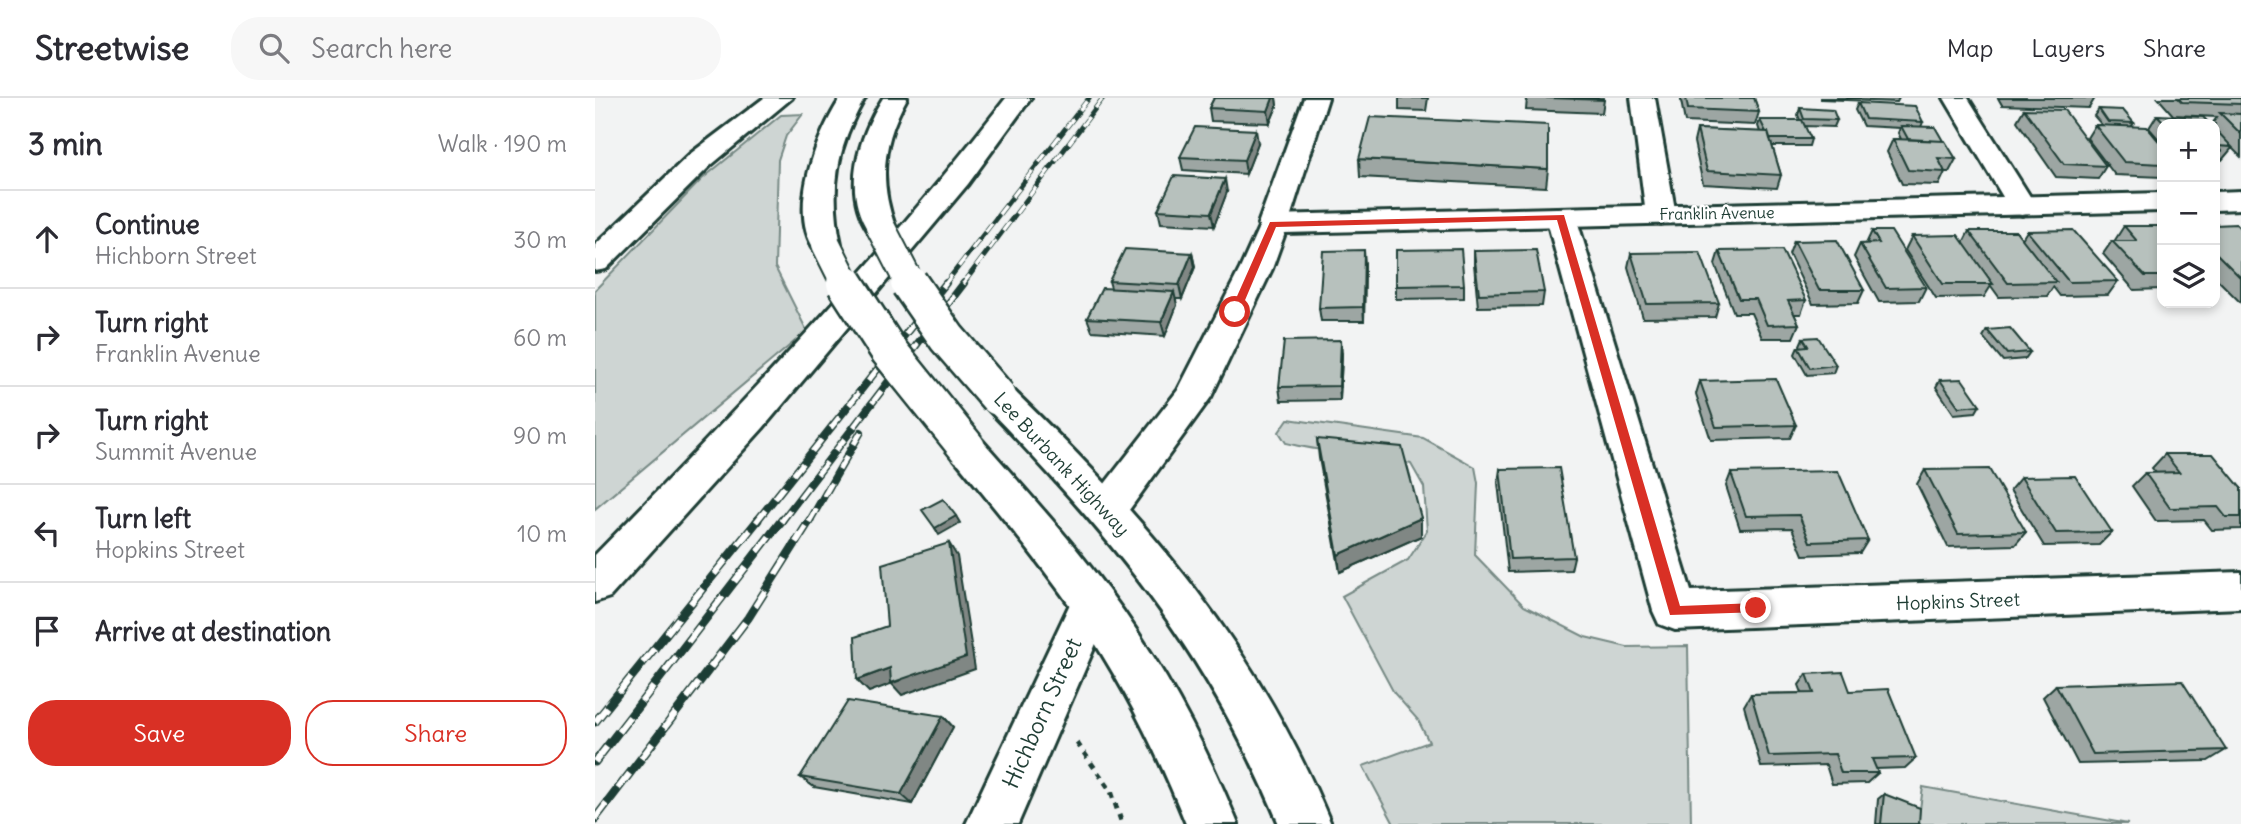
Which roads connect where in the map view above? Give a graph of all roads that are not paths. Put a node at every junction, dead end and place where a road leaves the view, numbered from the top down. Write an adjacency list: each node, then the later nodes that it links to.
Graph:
1 (780, 98): 15 (main road)
2 (853, 98): 19 (main road, bridge)
3 (895, 98): 16 (main road, Lee Burbank Highway, bridge)
4 (1019, 98): 17 (main road)
5 (1316, 98): 14 (main road)
6 (1643, 98): 12 (main road)
7 (1956, 98): 11 (main road)
8 (2241, 200): 9 (main road)
9 (2220, 201)
10 (2157, 202): 11 (main road, Franklin Avenue)
11 (2022, 205): 12 (main road, Franklin Avenue)
12 (1661, 215): 13 (main road, Franklin Avenue)
13 (1561, 217): 14 (main road, Franklin Avenue); 18 (main road, Hopkins Street)
14 (1273, 224): 16 (main road)
15 (595, 262)
16 (1107, 510): 22 (main road, Lee Burbank Highway)
17 (595, 584)
18 (2241, 590)
19 (1092, 602): 20 (main road, Hichborn Street); 21 (main road)
20 (992, 824)
21 (1212, 824)
22 (1305, 824)

